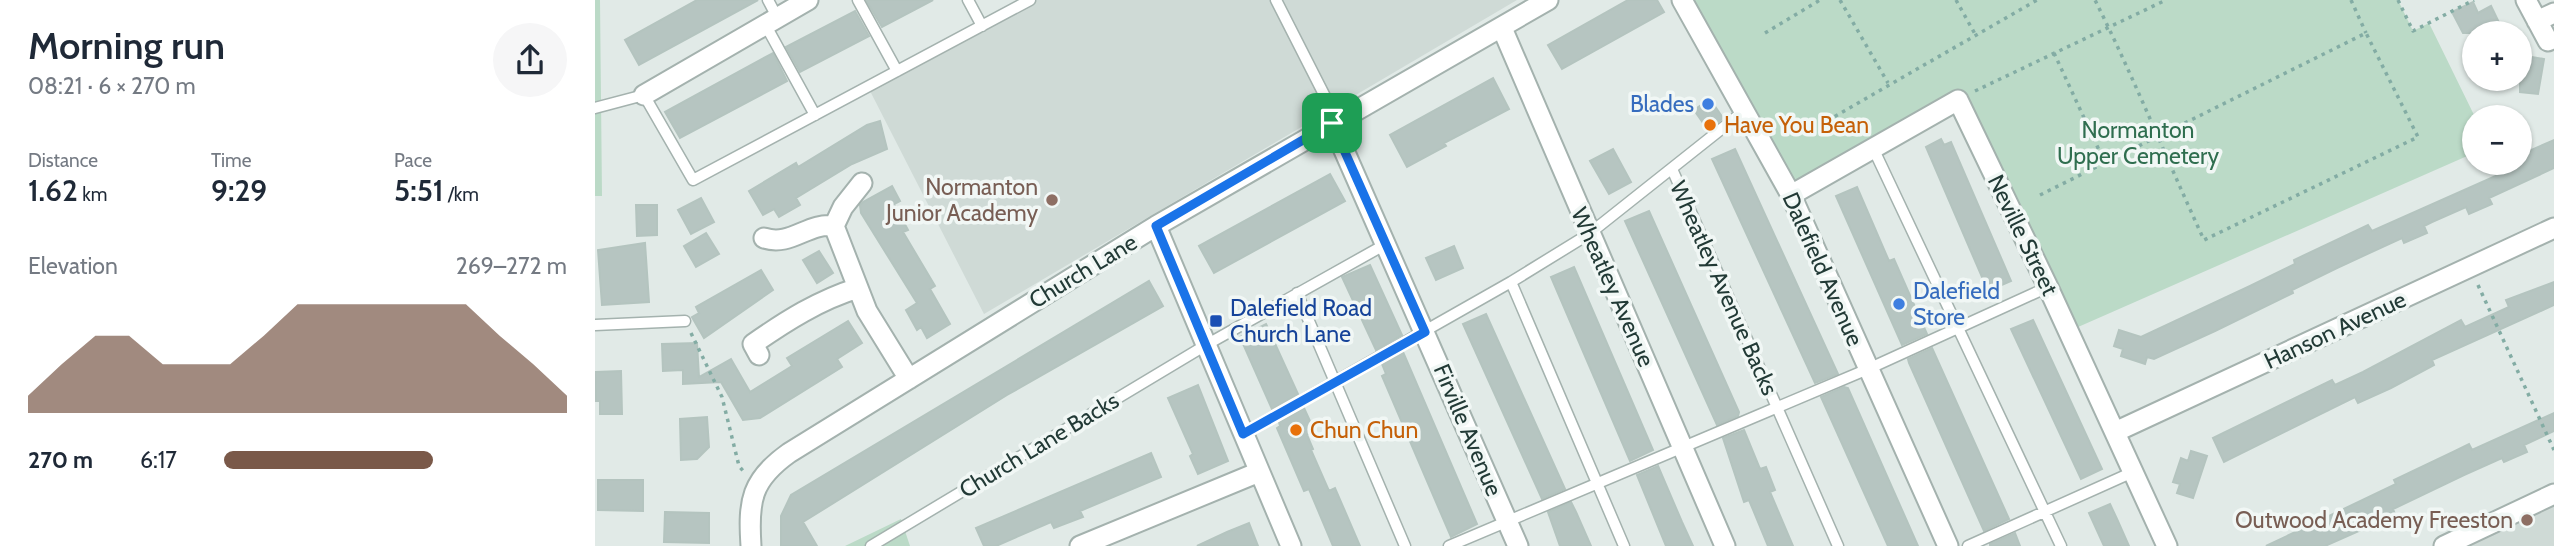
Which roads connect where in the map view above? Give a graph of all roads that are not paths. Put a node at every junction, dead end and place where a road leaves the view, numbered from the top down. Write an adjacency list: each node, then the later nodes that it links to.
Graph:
1 (808, 0): 9 (street)
2 (858, 0): 14 (lane)
3 (968, 0): 11 (lane)
4 (1030, 0): 11 (lane)
5 (1276, 0): 19 (lane)
6 (1548, 0): 12 (street, Church Lane)
7 (1682, 0): 17 (street, Dalefield Avenue)
8 (2526, 0): 10 (street)
9 (770, 14): 15 (street); 18 (lane)
10 (2545, 17): 13 (street)
11 (982, 26): 14 (lane)
12 (1502, 28): 19 (street, Church Lane); 27 (street, Wheatley Avenue)
13 (2548, 41)
14 (897, 71): 18 (lane)
15 (644, 95): 16 (lane); 18 (lane)
16 (595, 108)
17 (1744, 111): 21 (lane, Wheatley Avenue Backs); 23 (street, Dalefield Avenue)
18 (815, 115)
19 (1334, 122): 25 (street, Church Lane); 29 (street, Firville Avenue)
20 (1873, 147): 23 (street); 31 (street, Neville Street); 36 (lane)
21 (1671, 169): 27 (lane, Wheatley Avenue Backs); 43 (lane, Wheatley Avenue Backs)
22 (862, 183): 24 (street)
23 (1791, 195): 40 (street, Dalefield Avenue)
24 (834, 226): 28 (street); 32 (street)
25 (1156, 226): 38 (street); 41 (street, Church Lane)
26 (2554, 228): 44 (street, Hanson Avenue)
27 (1589, 234): 30 (lane, Wheatley Avenue Backs); 46 (street, Wheatley Avenue)
28 (764, 239)
29 (1385, 244): 33 (lane, Church Lane Backs); 37 (street, Firville Avenue)
30 (1511, 282): 37 (lane, Wheatley Avenue Backs); 49 (lane)
31 (2048, 287): 36 (lane, Wheatley Avenue Backs); 44 (street, Neville Street)
32 (858, 288): 39 (street); 41 (street)
33 (1297, 293): 38 (lane, Church Lane Backs); 42 (lane)
34 (685, 321): 35 (lane)
35 (595, 325)
36 (1959, 329): 40 (lane, Wheatley Avenue Backs); 51 (lane)
37 (1425, 332): 42 (lane, Wheatley Avenue Backs); 52 (street, Firville Avenue)
38 (1206, 345): 45 (street); 54 (lane, Church Lane Backs)
39 (759, 355)
40 (1868, 369): 43 (lane, Wheatley Avenue Backs); 63 (street, Dalefield Avenue)
41 (909, 379): 53 (street, Church Lane)
42 (1335, 382): 45 (lane, Wheatley Avenue Backs); 57 (lane)
43 (1776, 408): 46 (lane, Wheatley Avenue Backs); 62 (lane, Wheatley Avenue Backs)
44 (2115, 432): 48 (street, Neville Street)
45 (1243, 434): 47 (street)
46 (1682, 446): 49 (lane, Wheatley Avenue Backs); 61 (street, Wheatley Avenue)
47 (1259, 472): 55 (street); 56 (street)
48 (2133, 472): 51 (lane); 66 (street, Neville Street)
49 (1597, 482): 52 (lane, Wheatley Avenue Backs); 60 (lane)
50 (2554, 494): 67 (street)
51 (2046, 513): 64 (lane); 65 (lane)
52 (1507, 520): 58 (lane, Wheatley Avenue Backs); 59 (street, Firville Avenue)
53 (751, 546)
54 (871, 546)
55 (1080, 546)
56 (1291, 546)
57 (1405, 546)
58 (1449, 546)
59 (1518, 546)
60 (1624, 546)
61 (1725, 546)
62 (1838, 546)
63 (1948, 546)
64 (1968, 546)
65 (2061, 546)
66 (2167, 546)
67 (2444, 546)

